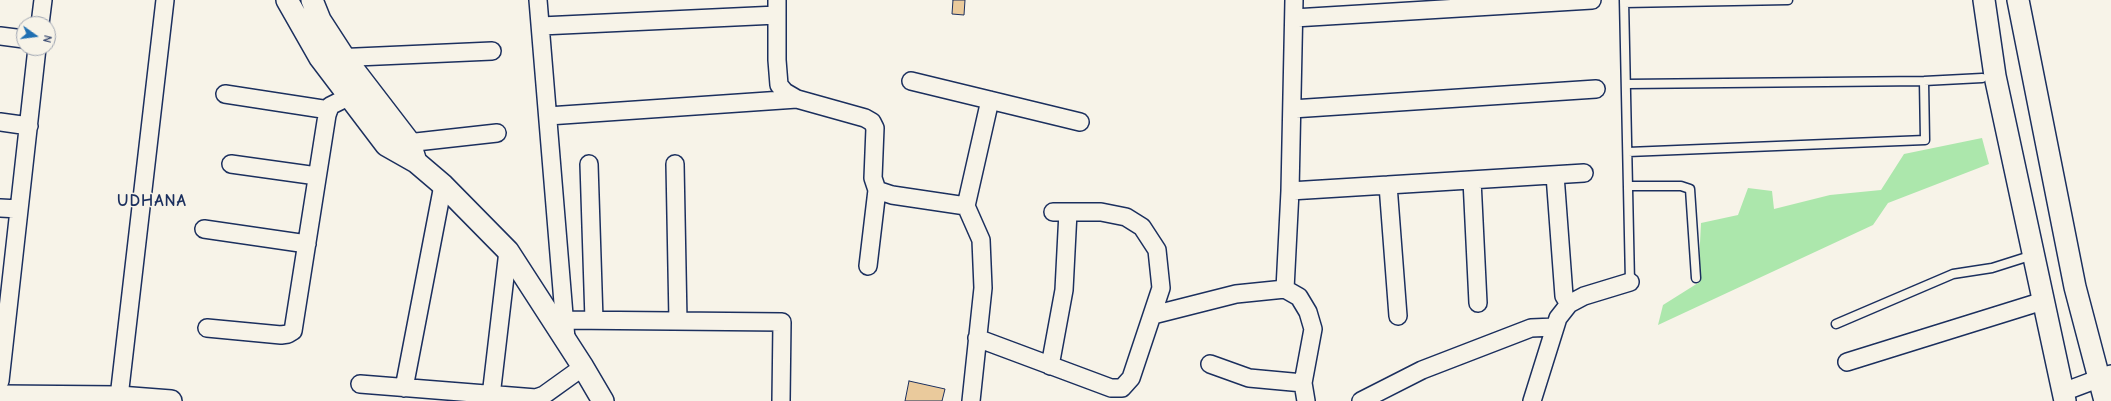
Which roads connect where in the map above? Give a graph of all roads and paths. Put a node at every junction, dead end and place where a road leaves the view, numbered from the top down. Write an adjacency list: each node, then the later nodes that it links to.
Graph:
1 (43, 0): 13 (street)
2 (165, 0): 87 (street)
3 (287, 0): 21 (street)
4 (312, 0): 20 (street)
5 (538, 0): 15 (street)
6 (1294, 0): 14 (street)
7 (1592, 0): 14 (street)
8 (1788, 0): 11 (lane)
9 (1984, 0): 58 (street)
10 (2018, 0): 80 (street)
11 (1624, 2): 25 (lane)
12 (777, 8): 15 (street); 29 (street)
13 (41, 16)
14 (1294, 18): 31 (street)
15 (541, 26): 33 (street)
16 (0, 36): 17 (street)
17 (16, 39)
18 (492, 51): 20 (street)
19 (36, 56): 36 (street)
20 (344, 57): 21 (street); 38 (street)
21 (320, 58): 28 (street)
22 (1982, 78): 24 (lane)
23 (911, 81): 30 (street)
24 (1924, 81): 25 (lane); 39 (lane)
25 (1626, 84): 39 (lane)
26 (1596, 89): 31 (street)
27 (225, 94): 32 (street)
28 (348, 97): 32 (street); 38 (street)
29 (797, 99): 33 (street); 50 (street)
30 (990, 100): 35 (street); 52 (street)
31 (1292, 109): 51 (street)
32 (329, 110): 45 (street)
33 (548, 116): 74 (street)
34 (0, 122): 36 (street)
35 (1080, 122)
36 (29, 126): 54 (street)
37 (497, 133): 38 (street)
38 (413, 152): 47 (street)
39 (1628, 152): 49 (lane)
40 (231, 164): 45 (street)
41 (589, 164): 69 (street)
42 (675, 164): 70 (street)
43 (1584, 173): 44 (street)
44 (1555, 175): 46 (street); 66 (street)
45 (317, 176): 56 (street)
46 (1472, 180): 48 (street); 65 (street)
47 (443, 185): 57 (street); 84 (street)
48 (1388, 185): 51 (street); 68 (street)
49 (1629, 186): 60 (lane); 61 (lane)
50 (878, 190): 52 (street); 59 (street)
51 (1290, 191): 62 (street)
52 (966, 206): 75 (street)
53 (0, 208): 54 (street)
54 (19, 209): 63 (street)
55 (204, 229): 56 (street)
56 (307, 244): 73 (street)
57 (508, 251): 74 (street); 86 (street)
58 (2034, 255): 64 (street); 71 (lane)
59 (868, 266)
60 (1696, 278)
61 (1630, 282): 66 (street)
62 (1285, 289): 67 (street); 82 (street)
63 (5, 290): 81 (street)
64 (2043, 301): 76 (street); 88 (street)
65 (1478, 303)
66 (1568, 304): 72 (street)
67 (1153, 315): 78 (street); 78 (street)
68 (1398, 316)
69 (594, 320): 70 (street); 74 (street)
70 (678, 321): 91 (street)
71 (1836, 324)
72 (1555, 327): 94 (street); 95 (street)
73 (207, 328)
74 (565, 330): 79 (street)
75 (977, 338): 78 (street); 92 (street)
76 (1848, 362)
77 (1210, 364): 82 (street)
78 (1050, 366)
79 (583, 367): 86 (street); 90 (street)
80 (2104, 376): 88 (street); 96 (street)
81 (0, 377)
82 (1303, 383): 93 (street)
83 (360, 384): 84 (street)
84 (404, 388): 86 (street)
85 (0, 396): 87 (street)
86 (491, 396)
87 (119, 397): 89 (street)
88 (2064, 397)
89 (171, 401)
90 (603, 401)
91 (781, 401)
92 (970, 401)
93 (1306, 401)
94 (1361, 401)
95 (1532, 401)
96 (2105, 401)

